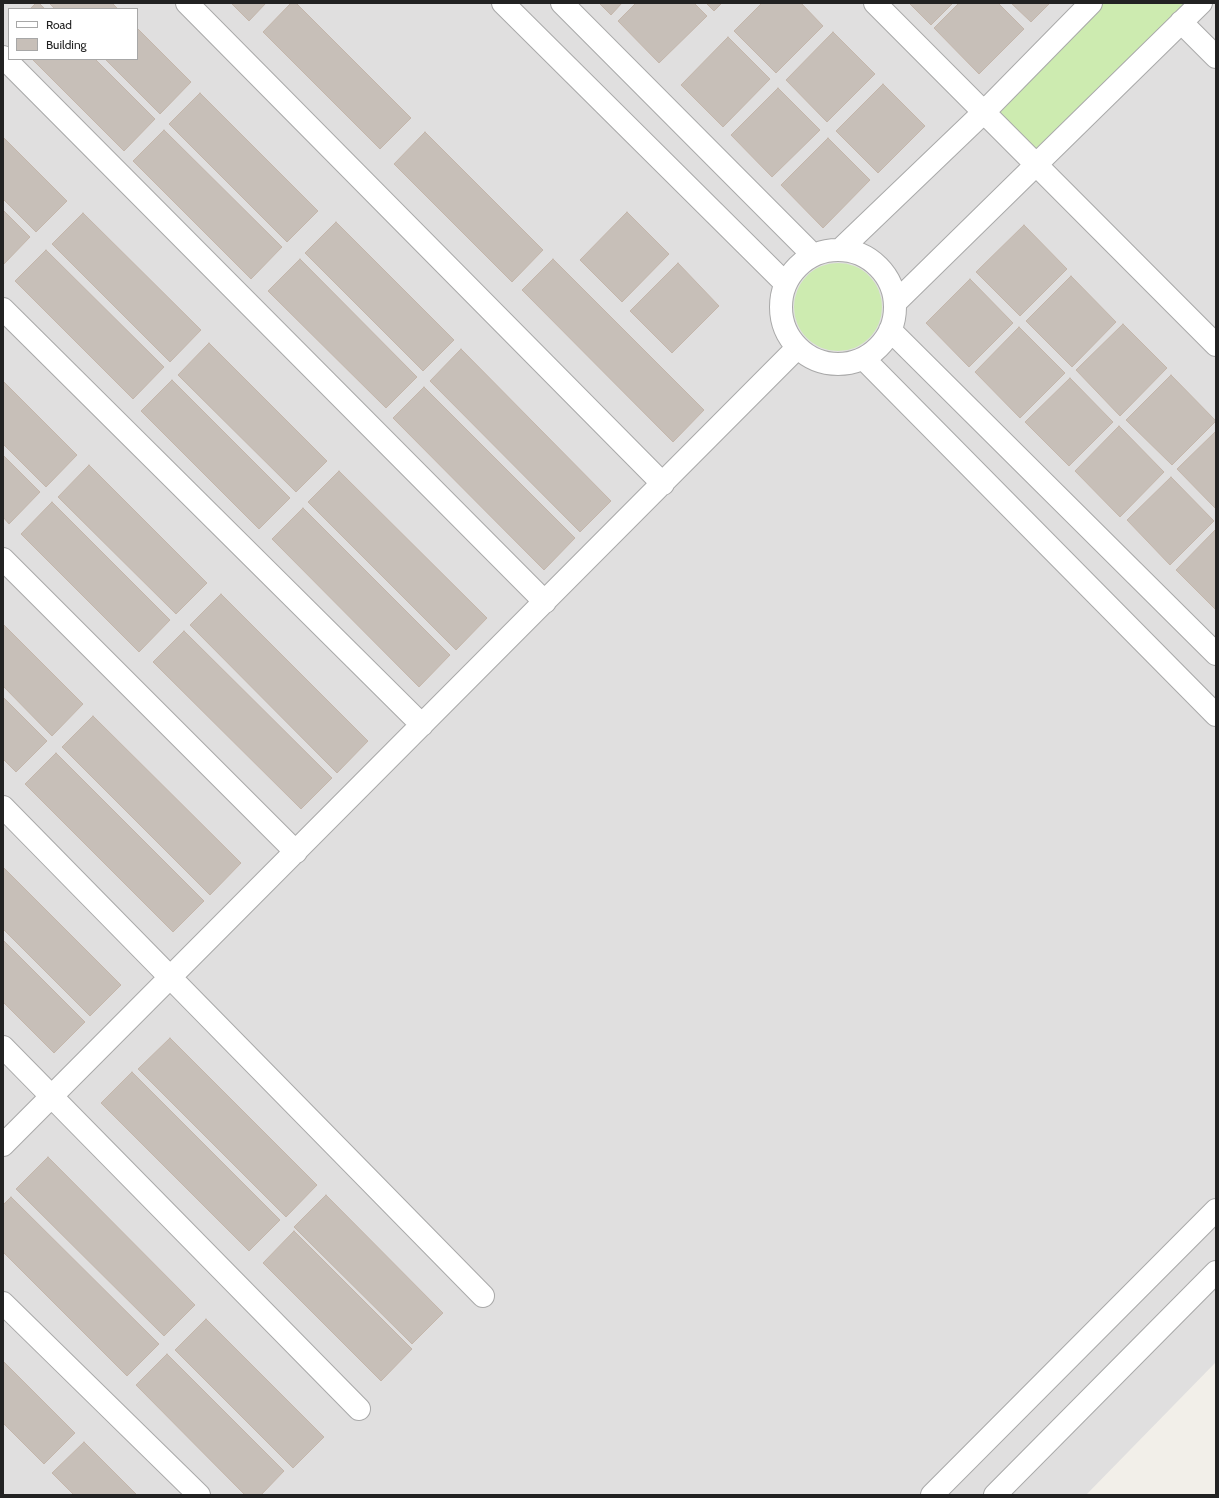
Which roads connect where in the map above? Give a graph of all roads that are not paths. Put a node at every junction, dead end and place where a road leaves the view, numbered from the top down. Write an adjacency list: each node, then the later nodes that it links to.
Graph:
1 (187, 3): 21 (street)
2 (503, 3): 14 (street)
3 (562, 3): 13 (street)
4 (875, 3): 10 (street)
5 (1091, 3): 10 (street)
6 (1201, 3): 7 (street)
7 (1182, 22): 9 (street); 11 (street)
8 (3, 57): 23 (street)
9 (1216, 57)
10 (984, 112): 11 (street); 12 (street)
11 (1036, 165): 15 (street); 18 (street)
12 (841, 249): 13 (street); 15 (street)
13 (813, 255): 14 (street)
14 (785, 283): 19 (street)
15 (895, 303): 17 (street)
16 (3, 309): 26 (street)
17 (890, 330): 20 (street); 24 (street)
18 (1216, 345)
19 (797, 348): 20 (street); 21 (street)
20 (864, 359): 25 (street)
21 (663, 484): 23 (street)
22 (3, 559): 28 (street)
23 (545, 602): 26 (street)
24 (1216, 654)
25 (1216, 715)
26 (422, 725): 28 (street)
27 (3, 808): 29 (street)
28 (296, 852): 29 (street)
29 (171, 977): 31 (street); 35 (street)
30 (3, 1047): 31 (street)
31 (52, 1096): 32 (street); 37 (street)
32 (3, 1145)
33 (1216, 1210): 39 (street)
34 (1216, 1272): 40 (street)
35 (483, 1296)
36 (3, 1303): 38 (street)
37 (359, 1409)
38 (199, 1495)
39 (932, 1495)
40 (995, 1495)

